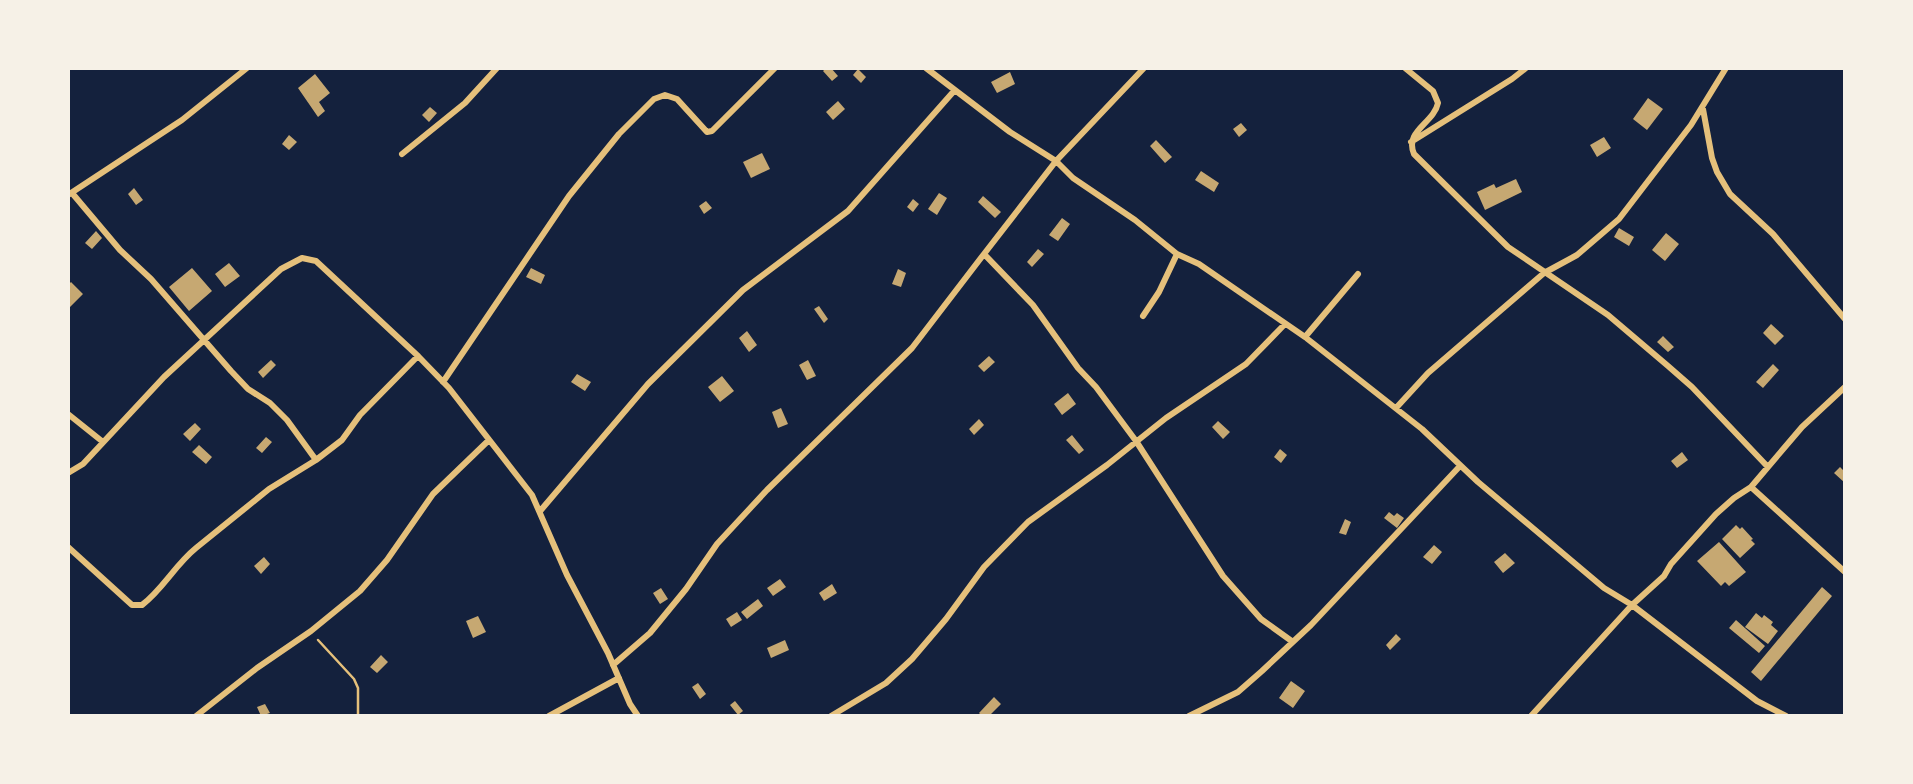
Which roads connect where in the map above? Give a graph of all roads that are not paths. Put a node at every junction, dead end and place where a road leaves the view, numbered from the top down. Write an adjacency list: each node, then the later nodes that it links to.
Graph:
1 (247, 68): 14 (street)
2 (497, 68): 12 (street)
3 (775, 68): 25 (street)
4 (926, 68): 9 (street)
5 (1144, 68): 13 (street)
6 (1405, 68): 11 (street)
7 (1526, 68): 11 (street)
8 (1726, 68): 10 (street)
9 (954, 91): 13 (street); 37 (street)
10 (1703, 107): 17 (street); 20 (street)
11 (1411, 142): 17 (street)
12 (402, 153)
13 (1056, 161): 15 (street); 16 (street)
14 (70, 194): 23 (street)
15 (984, 254): 30 (street); 42 (street)
16 (1177, 254): 19 (street); 21 (street)
17 (1545, 273): 27 (street); 34 (street)
18 (1358, 274): 22 (street)
19 (1143, 316)
20 (1845, 319)
21 (1285, 324): 22 (street); 30 (street)
22 (1306, 337): 27 (street)
23 (203, 341): 24 (street); 31 (street); 32 (street)
24 (418, 356): 25 (street); 32 (street)
25 (443, 382): 29 (street)
26 (1845, 387): 34 (street)
27 (1396, 408): 33 (street)
28 (68, 414): 31 (street)
29 (489, 440): 37 (street); 44 (street)
30 (1136, 441): 41 (street); 47 (street)
31 (103, 442): 35 (street)
32 (316, 460): 38 (street)
33 (1460, 466): 40 (street); 41 (street)
34 (1767, 466): 36 (street)
35 (68, 473)
36 (1751, 487): 39 (street); 40 (street)
37 (541, 510): 42 (street)
38 (68, 547)
39 (1845, 572)
40 (1632, 605): 49 (street); 50 (street)
41 (1293, 642): 48 (street)
42 (613, 664): 43 (street)
43 (619, 678): 45 (street); 46 (street)
44 (196, 716)
45 (549, 716)
46 (638, 716)
47 (831, 716)
48 (1189, 716)
49 (1531, 716)
50 (1786, 716)

